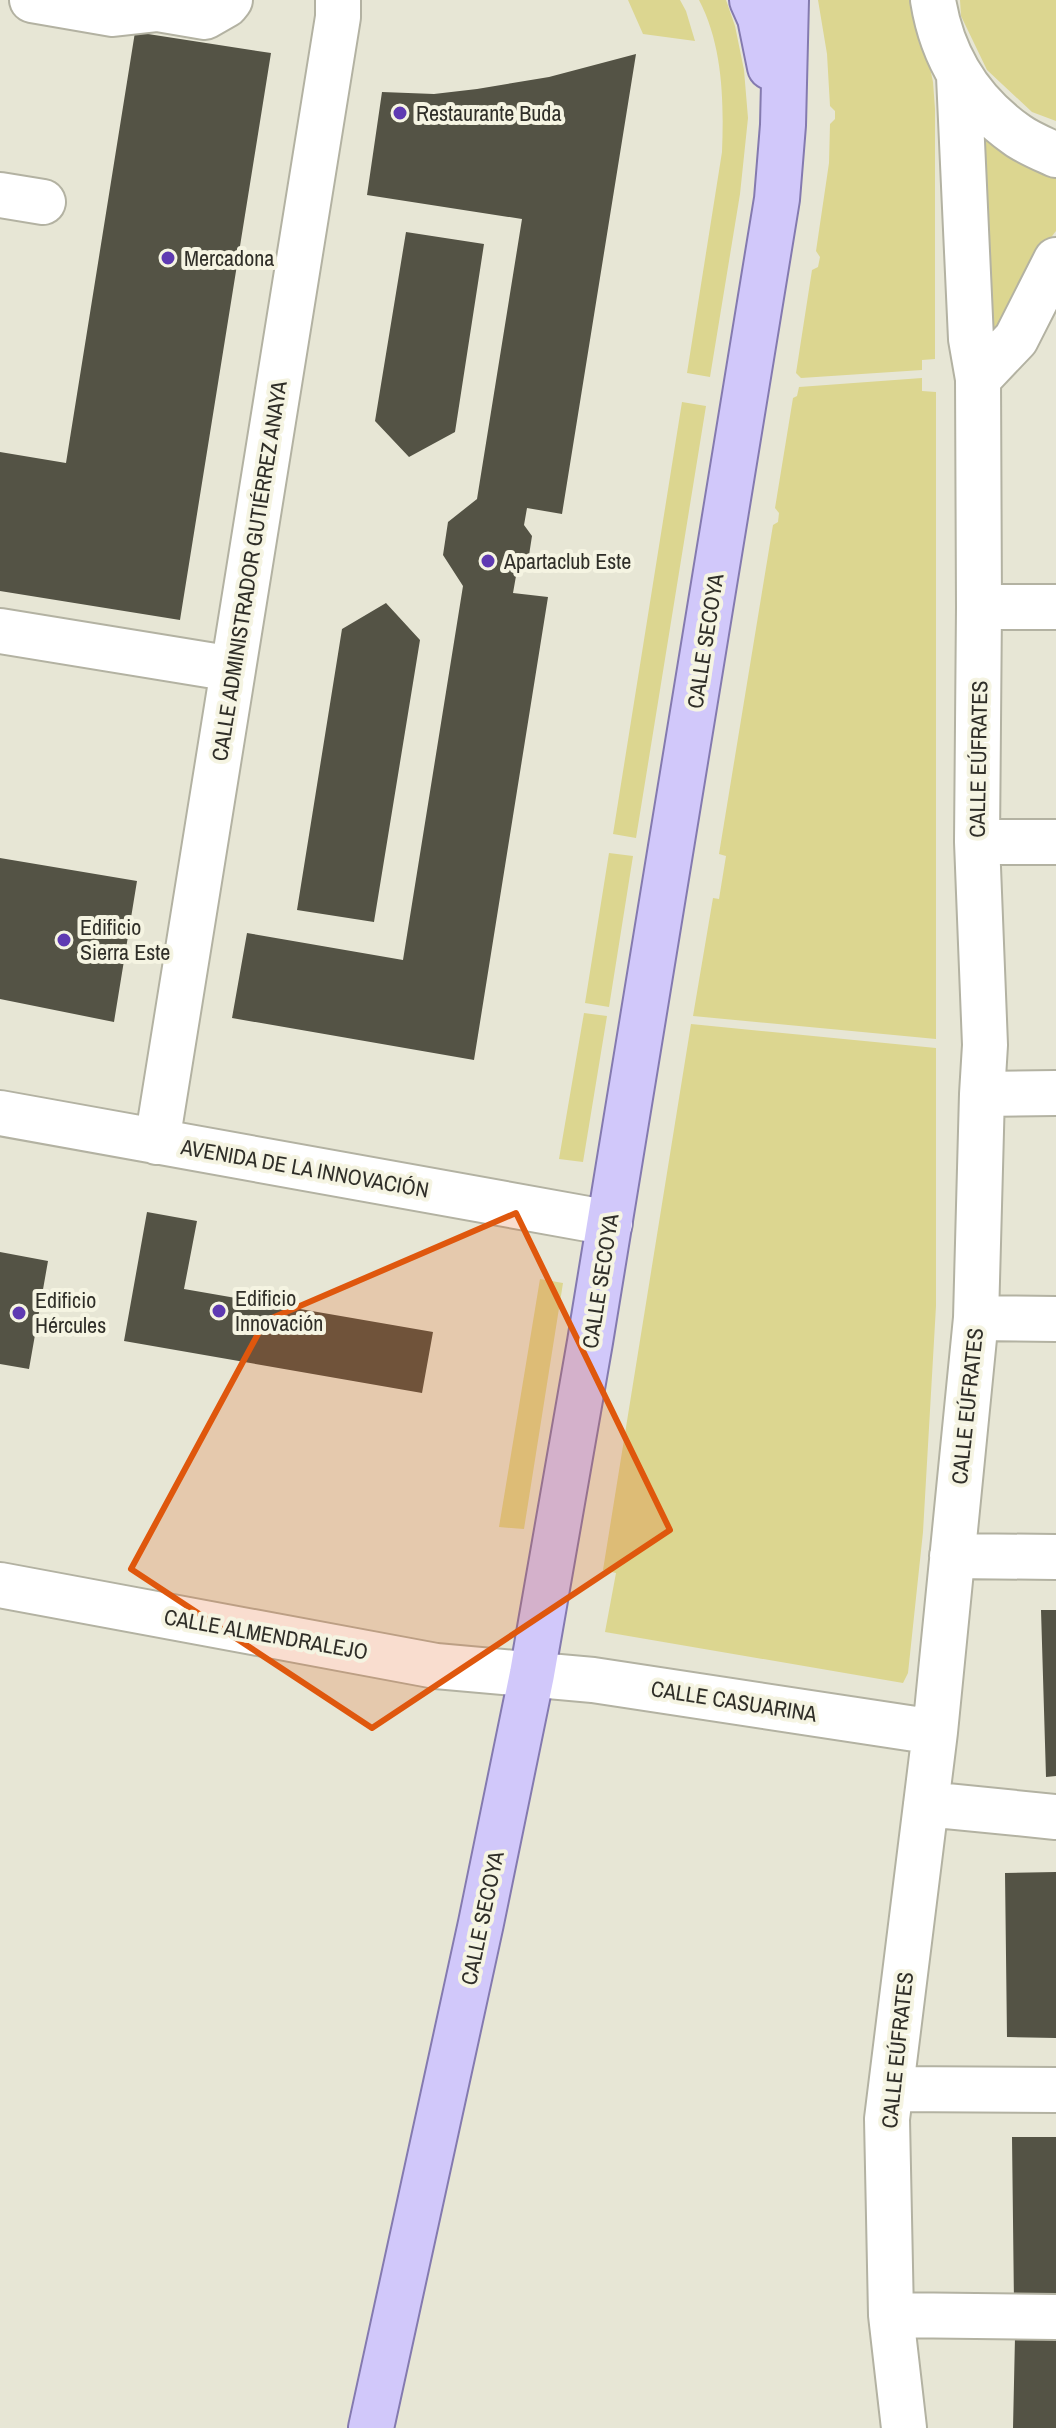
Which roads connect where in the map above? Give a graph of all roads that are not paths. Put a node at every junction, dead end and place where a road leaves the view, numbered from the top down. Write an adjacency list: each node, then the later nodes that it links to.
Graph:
1 (32, 0): 7 (street)
2 (230, 0): 7 (street)
3 (338, 0): 19 (street, CALLE ADMINISTRADOR GUTIÉRREZ ANAYA)
4 (752, 0): 9 (main road)
5 (786, 0): 9 (main road)
6 (933, 0): 8 (street)
7 (145, 5)
8 (959, 76): 10 (street); 15 (street, CALLE EÚFRATES)
9 (783, 125): 26 (main road, CALLE SECOYA)
10 (1056, 155)
11 (0, 195): 12 (street)
12 (43, 202)
13 (1056, 260): 14 (street)
14 (1036, 339): 15 (street)
15 (978, 379): 16 (street, CALLE EÚFRATES)
16 (979, 607): 17 (street); 20 (street, CALLE EÚFRATES)
17 (1056, 607)
18 (0, 631): 19 (street)
19 (233, 669): 25 (street, CALLE ADMINISTRADOR GUTIÉRREZ ANAYA)
20 (977, 842): 21 (street); 23 (street, CALLE EÚFRATES)
21 (1056, 842)
22 (1056, 1093): 23 (street)
23 (982, 1094): 27 (street, CALLE EÚFRATES)
24 (0, 1113): 25 (street, AVENIDA DE LA INNOVACIÓN)
25 (157, 1142): 26 (street, AVENIDA DE LA INNOVACIÓN)
26 (610, 1223): 32 (main road, CALLE SECOYA)
27 (976, 1318): 28 (street); 29 (street, CALLE EÚFRATES)
28 (1056, 1319)
29 (952, 1556): 30 (street); 33 (street, CALLE EÚFRATES)
30 (1056, 1557)
31 (0, 1585): 32 (street, CALLE ALMENDRALEJO)
32 (532, 1674): 33 (street, CALLE CASUARINA); 40 (main road, CALLE SECOYA)
33 (935, 1732): 34 (street, CALLE EÚFRATES)
34 (926, 1804): 35 (street); 36 (street, CALLE EÚFRATES)
35 (1056, 1817)
36 (891, 2089): 37 (street); 38 (street, CALLE EÚFRATES)
37 (1056, 2090)
38 (891, 2315): 39 (street); 41 (street, CALLE EÚFRATES)
39 (1056, 2317)
40 (371, 2428)
41 (904, 2428)

